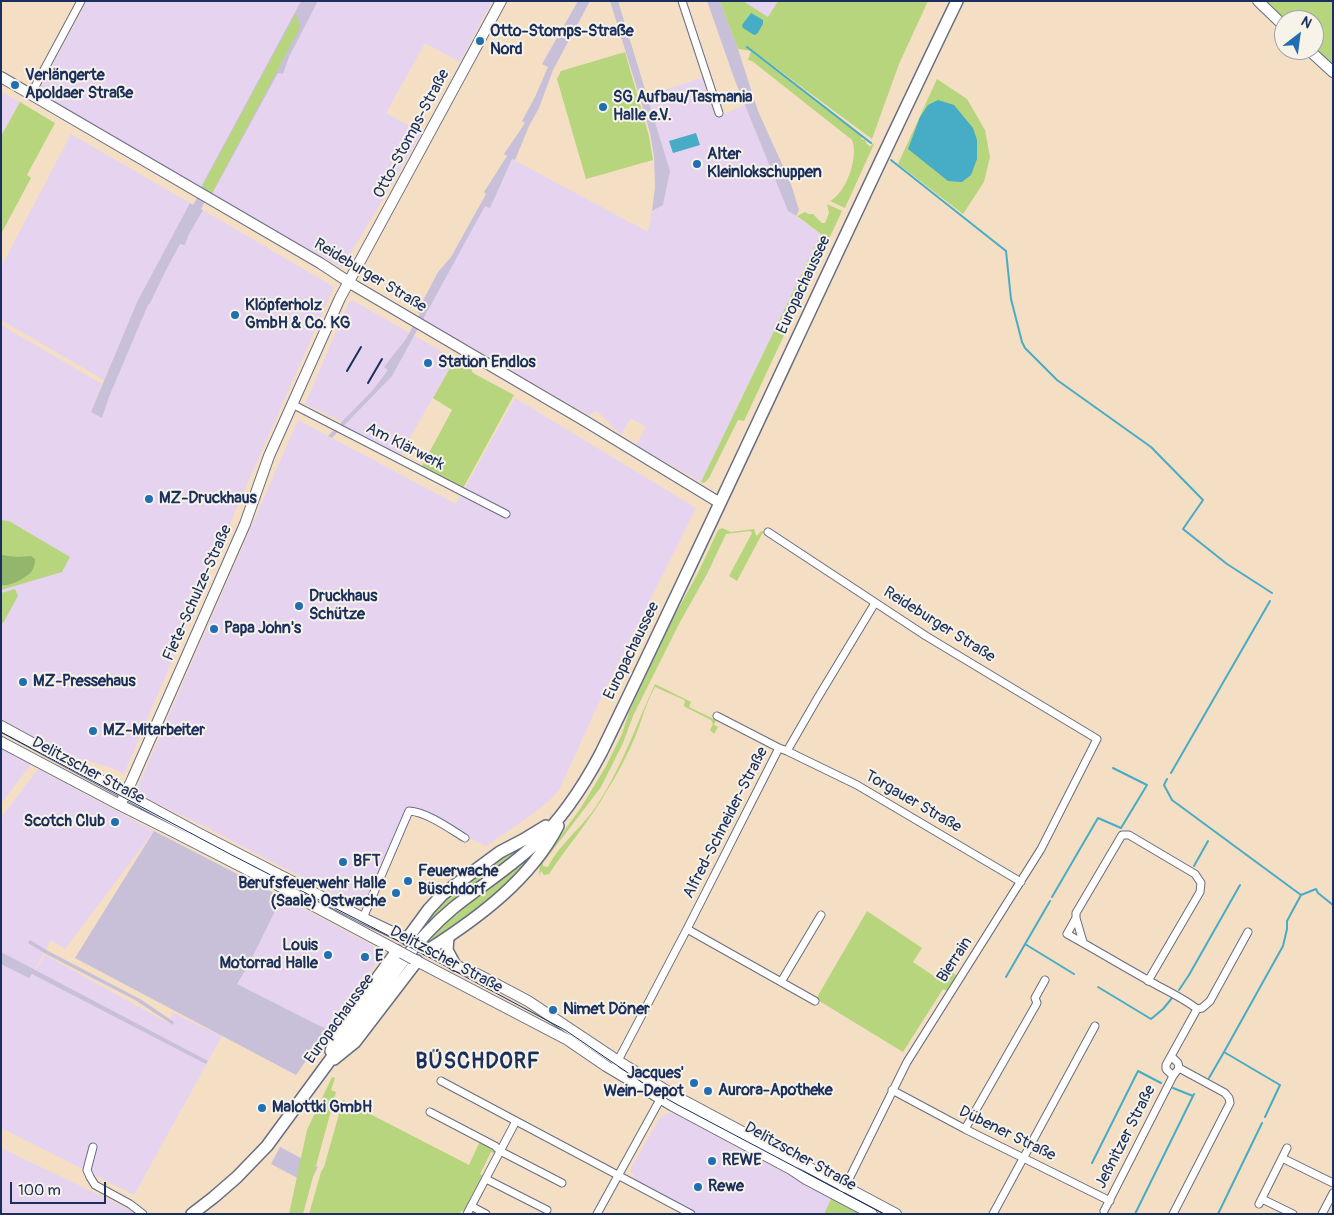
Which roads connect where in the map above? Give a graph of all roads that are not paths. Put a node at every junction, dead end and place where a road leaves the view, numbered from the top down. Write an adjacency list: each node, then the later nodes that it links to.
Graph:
1 (81, 1): 10 (street)
2 (501, 1): 12 (main road, Otto-Stomps-Straße)
3 (682, 1): 11 (street)
4 (957, 1): 14 (main road, Europachaussee)
5 (1258, 1): 6 (main road)
6 (1274, 16)
7 (1320, 60): 8 (main road)
8 (1333, 72)
9 (1, 77): 10 (main road, Reideburger Straße)
10 (31, 94): 12 (main road, Reideburger Straße)
11 (719, 113)
12 (349, 281): 13 (main road, Fiete-Schulze-Straße); 14 (main road, Reideburger Straße)
13 (292, 404): 15 (street, Am Klärwerk); 24 (main road, Fiete-Schulze-Straße)
14 (720, 503): 26 (main road, Europachaussee)
15 (506, 514)
16 (768, 532): 17 (street, Reideburger Straße)
17 (875, 603): 20 (street, Reideburger Straße); 23 (street, Alfred-Schneider-Straße)
18 (717, 716): 22 (street)
19 (1, 726): 24 (main road, Delitzscher Straße)
20 (1097, 739): 28 (street, Bierrain)
21 (1, 742): 25 (main road, Delitzscher Straße)
22 (779, 748): 23 (street, Alfred-Schneider-Straße); 32 (street, Alfred-Schneider-Straße)
23 (787, 751): 28 (street, Torgauer Straße)
24 (126, 793): 25 (main road, Fiete-Schulze-Straße); 30 (main road, Delitzscher Straße)
25 (120, 805): 38 (main road, Delitzscher Straße)
26 (565, 811): 34 (main road); 35 (main road); 48 (main road, Europachaussee)
27 (465, 838): 30 (street)
28 (1021, 882): 53 (street, Bierrain)
29 (821, 915): 43 (street)
30 (363, 918): 35 (main road, Delitzscher Straße)
31 (1076, 918): 36 (street); 36 (street); 42 (street)
32 (687, 929): 43 (street); 49 (street, Alfred-Schneider-Straße)
33 (1248, 932): 45 (street)
34 (448, 937): 37 (main road); 40 (main road)
35 (409, 940): 37 (main road, Delitzscher Straße, bridge); 38 (main road)
36 (1083, 942): 42 (street)
37 (425, 948): 39 (main road); 40 (main road, Delitzscher Straße)
38 (400, 952): 39 (main road, Delitzscher Straße, bridge); 48 (main road)
39 (415, 960): 48 (main road); 49 (main road, Delitzscher Straße)
40 (455, 965): 49 (main road, Delitzscher Straße)
41 (1045, 980): 57 (street)
42 (1148, 981): 45 (street)
43 (781, 982): 44 (street)
44 (815, 1001)
45 (1197, 1009): 47 (street)
46 (1095, 1026): 61 (street)
47 (1171, 1056): 50 (street); 51 (street, Jeßnitzer Straße)
48 (325, 1066): 75 (main road, Europachaussee)
49 (615, 1066): 54 (main road, Delitzscher Straße)
50 (1179, 1068): 51 (street, Jeßnitzer Straße); 83 (street)
51 (1172, 1076): 70 (street, Jeßnitzer Straße)
52 (441, 1081): 56 (street)
53 (892, 1090): 57 (street, Dübener Straße); 67 (street, Bierrain)
54 (663, 1095): 63 (street); 67 (main road, Delitzscher Straße); 69 (main road, Delitzscher Straße)
55 (430, 1112): 60 (street)
56 (516, 1120): 60 (street); 63 (street)
57 (966, 1129): 61 (street, Dübener Straße)
58 (93, 1147): 74 (street)
59 (1287, 1148): 62 (street)
60 (500, 1151): 64 (street); 65 (street)
61 (1024, 1157): 70 (street, Dübener Straße); 82 (street)
62 (1282, 1158): 66 (street); 84 (street)
63 (618, 1175): 78 (street); 79 (street)
64 (486, 1179): 71 (street); 72 (street)
65 (562, 1183)
66 (1333, 1183)
67 (844, 1186): 69 (street, Bierrain); 81 (main road, Delitzscher Straße)
68 (1333, 1193): 85 (street)
69 (838, 1196): 80 (main road, Delitzscher Straße)
70 (1110, 1201): 73 (street, Jeßnitzer Straße)
71 (471, 1206): 76 (street); 77 (street)
72 (547, 1210)
73 (1106, 1213)
74 (143, 1214)
75 (192, 1214)
76 (468, 1214)
77 (486, 1214)
78 (597, 1214)
79 (691, 1214)
80 (872, 1214)
81 (896, 1214)
82 (994, 1214)
83 (1173, 1214)
84 (1293, 1214)
85 (1322, 1214)

